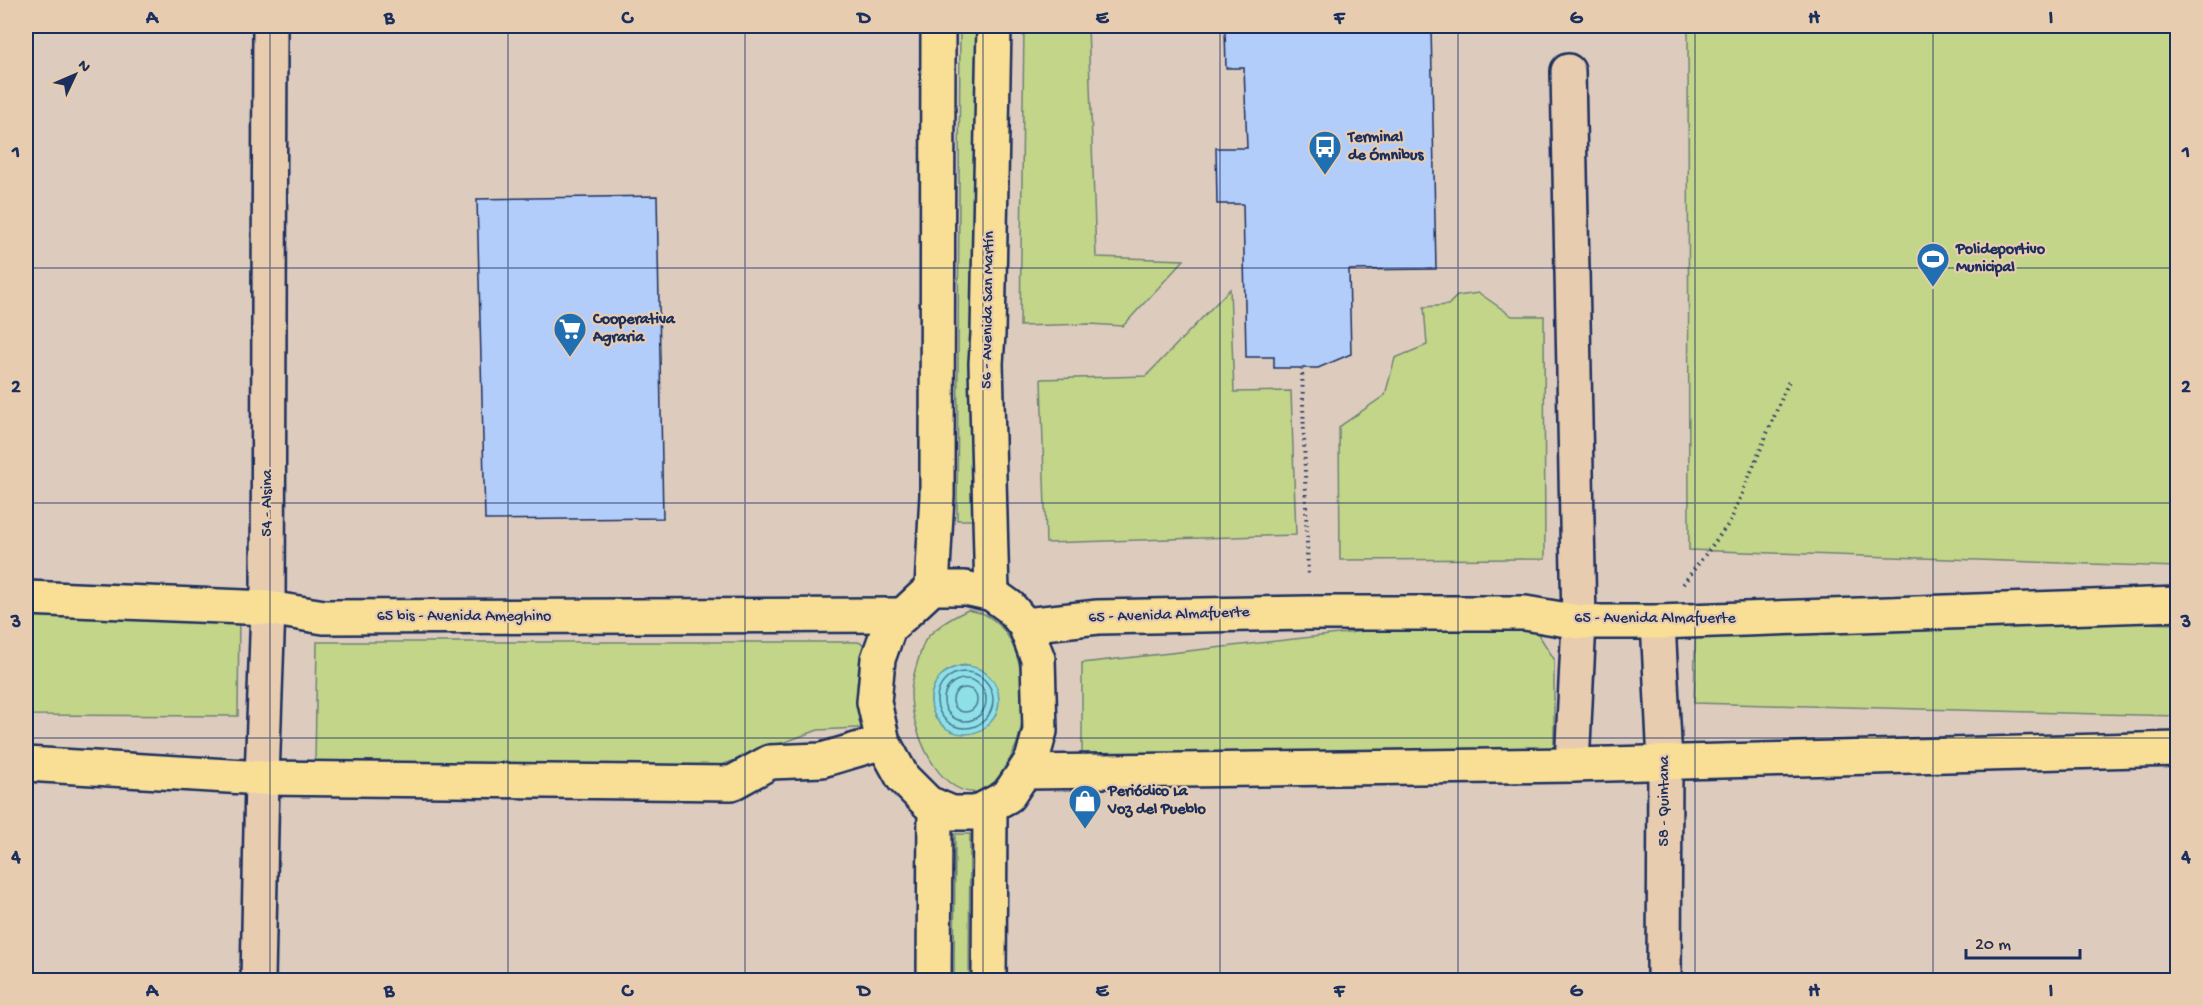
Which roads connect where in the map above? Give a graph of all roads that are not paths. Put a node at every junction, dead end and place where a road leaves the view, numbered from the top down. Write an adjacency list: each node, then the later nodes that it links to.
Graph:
1 (270, 26): 9 (street, 54 - Alsina)
2 (938, 26): 5 (main road)
3 (994, 26): 6 (main road, 56 - Avenida San Martín)
4 (1568, 71): 12 (street)
5 (932, 588): 6 (main road); 10 (main road)
6 (992, 594): 13 (main road)
7 (26, 598): 9 (main road, 65 bis - Avenida Ameghino)
8 (2178, 604): 11 (main road, 65 - Avenida Almafuerte)
9 (268, 608): 10 (main road, 65 bis - Avenida Ameghino); 20 (street, 54 - Alsina)
10 (903, 615): 14 (main road)
11 (1671, 621): 12 (main road, 65 - Avenida Almafuerte); 16 (street, 58 - Quintana)
12 (1578, 622): 13 (main road, 65 - Avenida Almafuerte); 18 (street)
13 (1024, 625): 19 (main road)
14 (883, 742): 20 (main road); 21 (main road)
15 (2178, 749): 16 (main road)
16 (1665, 762): 18 (main road); 26 (street, 58 - Quintana)
17 (26, 764): 20 (main road)
18 (1572, 765): 19 (main road)
19 (1026, 772): 22 (main road)
20 (262, 778): 23 (street, 54 - Alsina)
21 (935, 806): 22 (main road); 24 (main road)
22 (986, 808): 25 (main road)
23 (258, 981)
24 (934, 981)
25 (989, 981)
26 (1664, 981)

